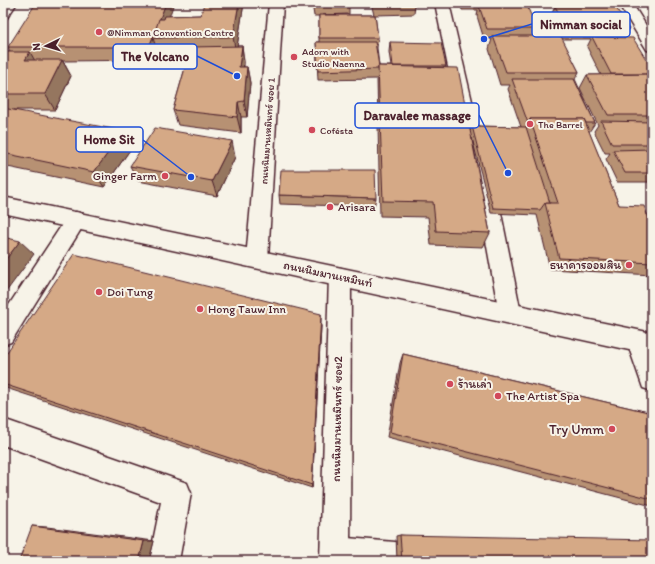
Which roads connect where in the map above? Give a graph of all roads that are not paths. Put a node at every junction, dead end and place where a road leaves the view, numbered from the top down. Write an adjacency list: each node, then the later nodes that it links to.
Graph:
1 (12, 3): 5 (lane)
2 (276, 3): 9 (street, ถนนนิมมานเหมินทร์ ซอย 1)
3 (442, 3): 11 (street)
4 (625, 3): 6 (street)
5 (3, 16)
6 (652, 47)
7 (3, 205): 8 (street, ถนนนิมมานเหมินท์)
8 (76, 220): 9 (street, ถนนนิมมานเหมินท์); 12 (street)
9 (257, 259): 10 (street, ถนนนิมมานเหมินท์)
10 (340, 277): 11 (street, ถนนนิมมานเหมินท์); 16 (street, ถนนนิมมานเหมินทร์ ซอย2)
11 (510, 314): 13 (street, ถนนนิมมานเหมินท์)
12 (3, 334)
13 (645, 343): 14 (street)
14 (652, 379)
15 (3, 432): 18 (street)
16 (335, 555): 17 (lane)
17 (436, 557)
18 (164, 561)

